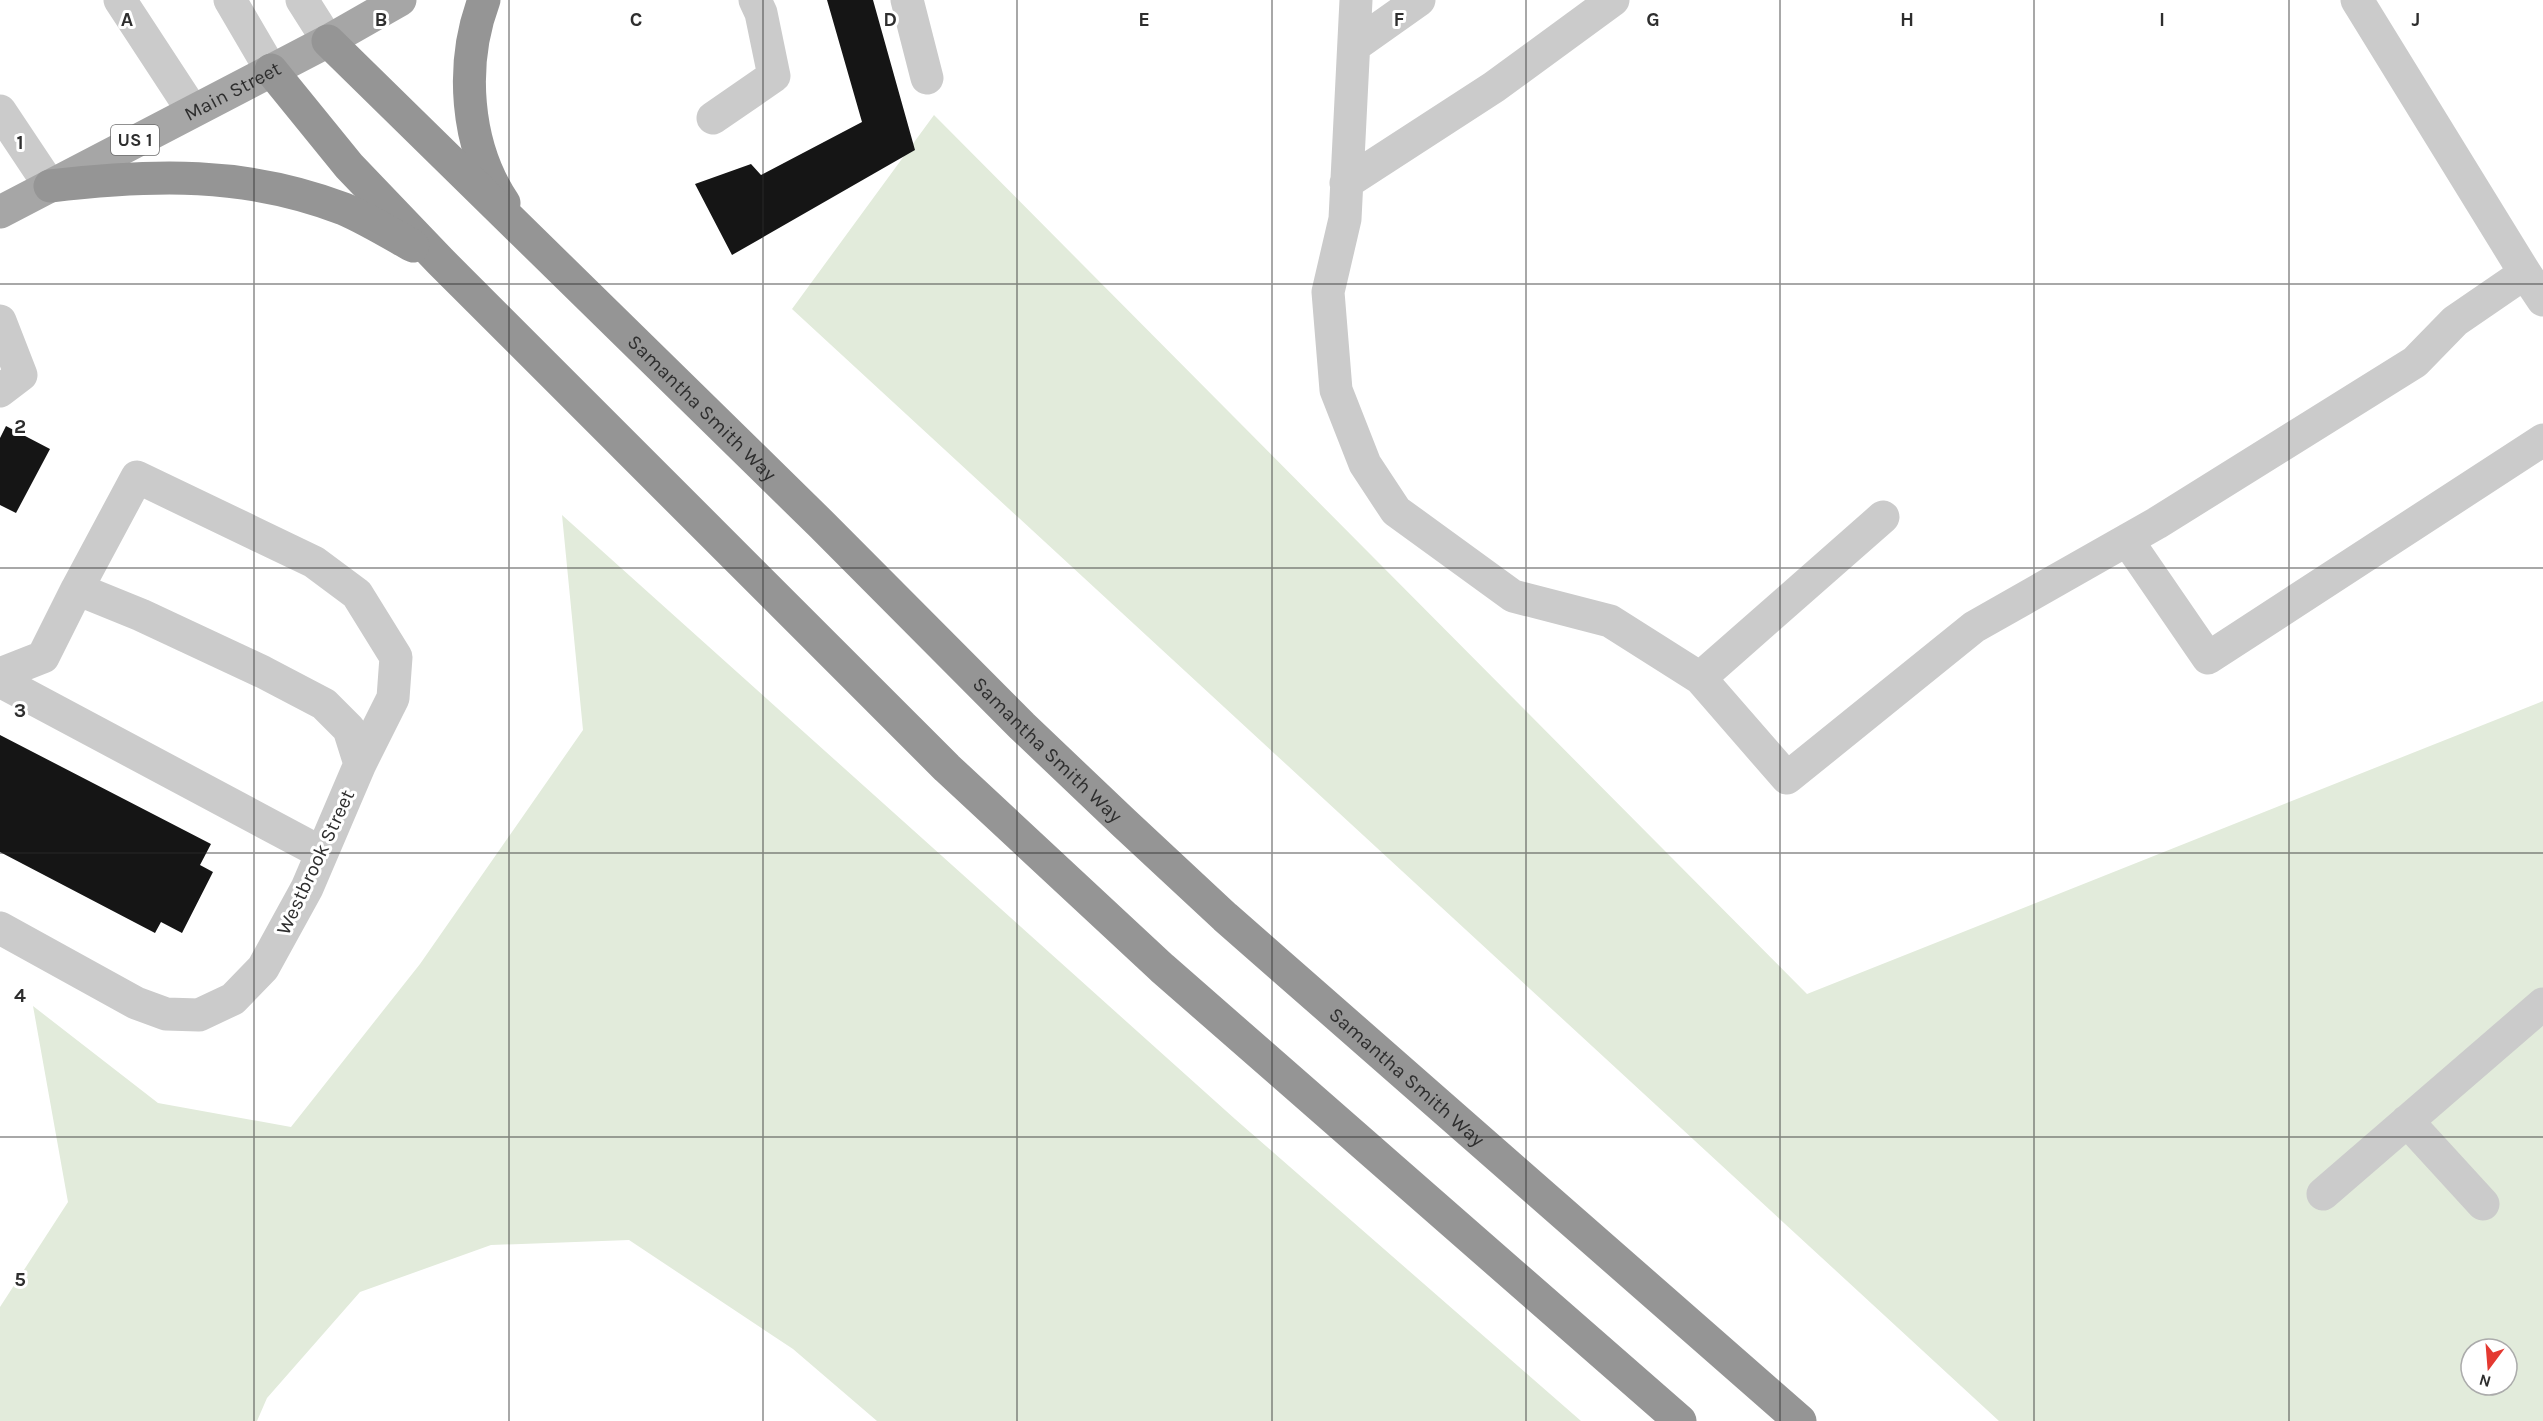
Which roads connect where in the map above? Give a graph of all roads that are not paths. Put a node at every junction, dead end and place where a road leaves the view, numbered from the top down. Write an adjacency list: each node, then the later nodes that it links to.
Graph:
1 (120, 0): 16 (lane)
2 (230, 0): 14 (lane)
3 (302, 0): 12 (lane)
4 (400, 0): 12 (main road, Main Street / US 1)
5 (484, 0): 22 (highway)
6 (755, 0): 18 (lane)
7 (907, 0): 15 (lane)
8 (1356, 0): 13 (lane)
9 (1419, 0): 13 (lane)
10 (1613, 0): 19 (lane)
11 (2357, 0): 24 (lane)
12 (328, 41): 14 (main road, Main Street / US 1); 22 (highway, Samantha Smith Way)
13 (1354, 46): 19 (lane)
14 (271, 70): 16 (main road, Main Street / US 1); 23 (highway)
15 (927, 78)
16 (192, 110): 20 (main road, Main Street / US 1)
17 (0, 111): 20 (lane)
18 (713, 118)
19 (1346, 183): 33 (lane)
20 (50, 186): 21 (main road, Main Street / US 1); 23 (highway)
21 (0, 212)
22 (527, 237): 43 (highway, Samantha Smith Way)
23 (440, 261): 42 (highway)
24 (2524, 273): 25 (lane); 30 (lane)
25 (2543, 300)
26 (0, 321): 27 (lane)
27 (0, 391)
28 (2543, 440): 30 (lane)
29 (1883, 517): 33 (lane)
30 (2127, 540): 33 (lane)
31 (77, 589): 32 (lane); 35 (lane, Westbrook Street); 35 (lane)
32 (0, 674)
33 (1700, 678)
34 (0, 681): 36 (lane)
35 (360, 764): 36 (lane, Westbrook Street)
36 (322, 853): 37 (lane, Westbrook Street)
37 (0, 928)
38 (2543, 1004): 39 (lane)
39 (2407, 1121): 40 (lane); 41 (lane)
40 (2323, 1194)
41 (2483, 1204)
42 (1680, 1421)
43 (1800, 1421)

